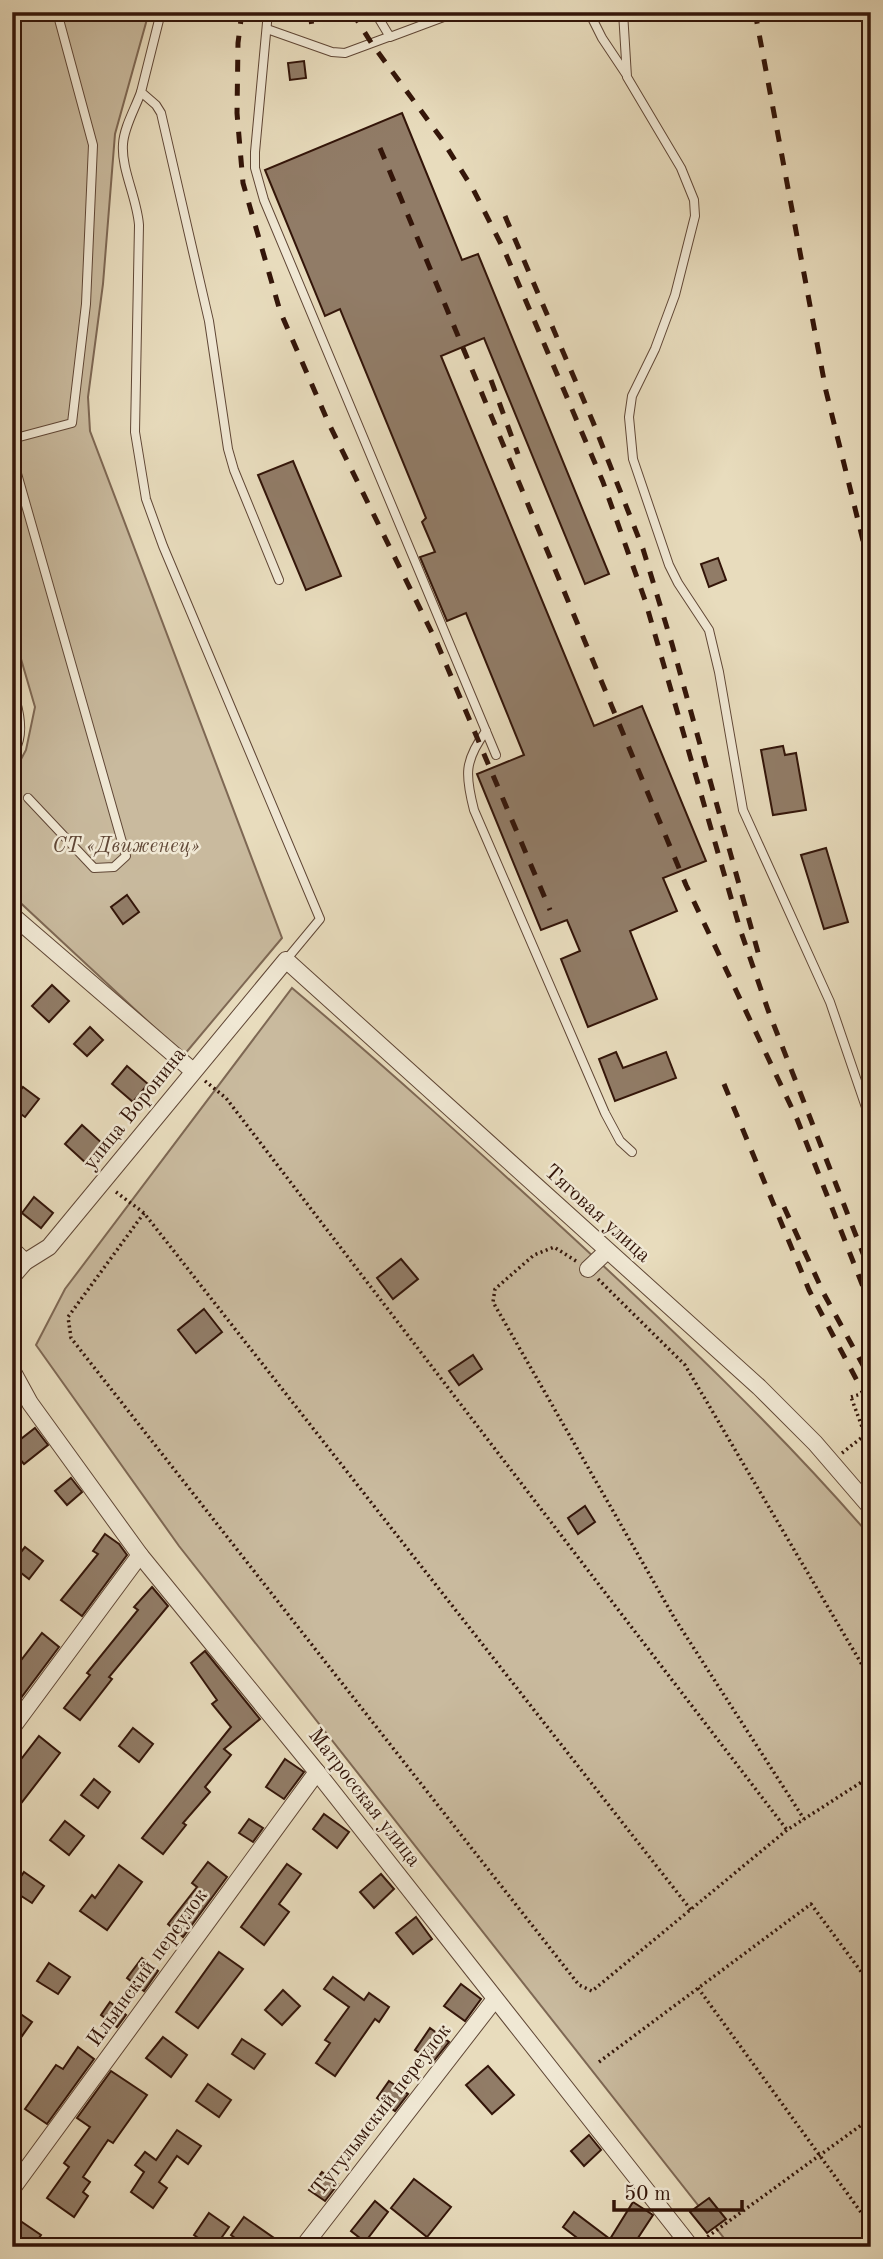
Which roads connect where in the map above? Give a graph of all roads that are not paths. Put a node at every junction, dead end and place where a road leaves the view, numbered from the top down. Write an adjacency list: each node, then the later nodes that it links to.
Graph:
1 (57, 12): 12 (lane)
2 (161, 12): 11 (lane)
3 (268, 12): 8 (lane)
4 (375, 12): 9 (lane)
5 (457, 12): 9 (lane)
6 (589, 12): 10 (lane)
7 (623, 12): 10 (lane)
8 (267, 29): 9 (lane); 16 (lane)
9 (391, 36)
10 (627, 76): 23 (lane)
11 (141, 92): 14 (lane); 21 (lane)
12 (12, 439)
13 (12, 456): 19 (lane)
14 (279, 580)
15 (12, 702): 17 (street)
16 (486, 731): 18 (lane); 24 (lane)
17 (12, 747)
18 (496, 755)
19 (28, 798)
20 (12, 915): 22 (street)
21 (286, 960): 22 (street, улица Воронина); 26 (street, Тяговая улица)
22 (193, 1071): 27 (street, улица Воронина)
23 (871, 1122)
24 (632, 1152)
25 (12, 1249): 27 (street)
26 (607, 1251): 28 (street); 31 (street, Тяговая улица)
27 (24, 1262): 29 (street, улица Воронина)
28 (588, 1269)
29 (12, 1277)
30 (12, 1370): 32 (street, Матросская улица)
31 (871, 1508)
32 (139, 1555): 33 (street); 34 (street, Матросская улица)
33 (12, 1728)
34 (317, 1772): 35 (street, Матросская улица); 36 (street, Ильинский переулок)
35 (495, 1998): 37 (street, Тугулымский переулок); 38 (street, Матросская улица)
36 (12, 2189)
37 (303, 2247)
38 (692, 2247)

